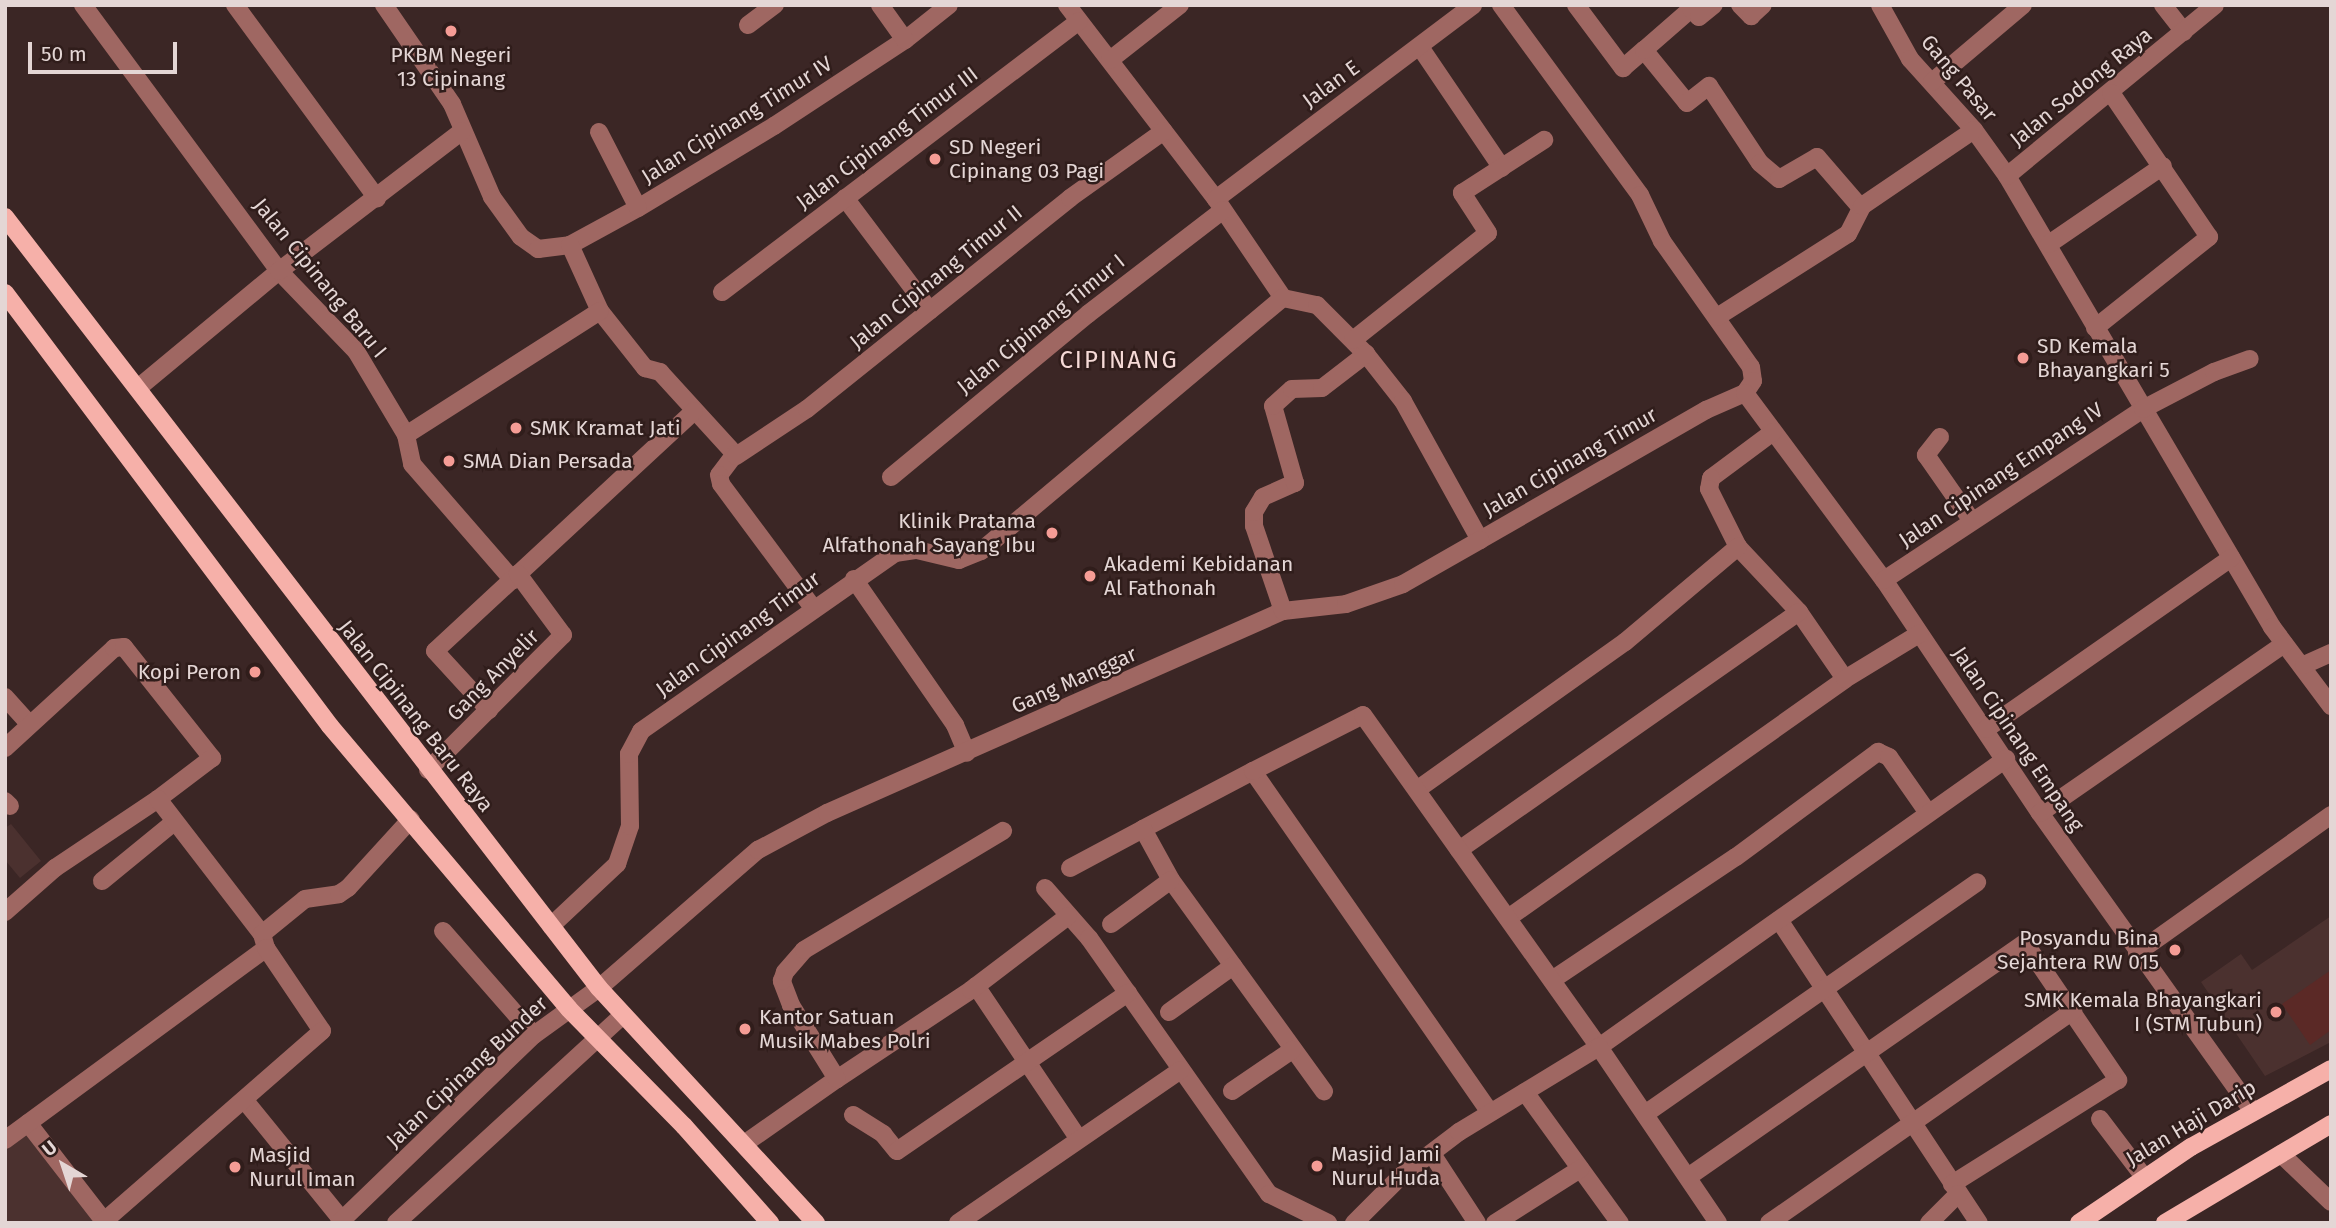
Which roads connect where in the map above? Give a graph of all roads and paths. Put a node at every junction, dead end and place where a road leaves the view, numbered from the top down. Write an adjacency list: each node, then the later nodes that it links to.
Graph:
1 (83, 5): 44 (street, Jalan Cipinang Baru I)
2 (234, 5): 36 (street)
3 (384, 5): 29 (street)
4 (775, 5): 20 (street)
5 (880, 5): 22 (street)
6 (949, 5): 22 (street, Jalan Cipinang Timur IV)
7 (1067, 5): 19 (street)
8 (1180, 5): 25 (street)
9 (1473, 5): 23 (street, Jalan E)
10 (1501, 5): 50 (street)
11 (1576, 5): 24 (street)
12 (1714, 5): 24 (street)
13 (1740, 5): 14 (street)
14 (1763, 5)
15 (1880, 5): 26 (street, Gang Pasar)
16 (2023, 5): 26 (street)
17 (2163, 5): 21 (street)
18 (2215, 5): 21 (street, Jalan Sodong Raya)
19 (1079, 21): 25 (street); 37 (street, Jalan Cipinang Timur III)
20 (748, 25)
21 (2184, 32): 27 (street, Jalan Sodong Raya)
22 (905, 40): 39 (street, Jalan Cipinang Timur IV)
23 (1420, 47): 34 (street); 38 (street, Jalan E)
24 (1644, 50): 40 (street)
25 (1110, 60): 30 (street)
26 (1931, 82): 28 (street, Gang Pasar)
27 (2111, 93): 33 (street); 35 (street, Jalan Sodong Raya)
28 (1974, 130): 35 (street, Gang Pasar); 40 (street)
29 (462, 131): 36 (street); 43 (street, Jalan Cipinang Timur IV)
30 (1164, 131): 38 (street); 49 (street, Jalan Cipinang Timur II)
31 (599, 132): 39 (street)
32 (1544, 140): 34 (street)
33 (2163, 166): 42 (street); 51 (street)
34 (1502, 167): 52 (street)
35 (2007, 176): 42 (street, Gang Pasar)
36 (377, 198): 44 (street)
37 (845, 198): 45 (street, Jalan Cipinang Timur III); 49 (street)
38 (1220, 204): 47 (street); 63 (street, Jalan Cipinang Timur I)
39 (638, 208): 43 (street, Jalan Cipinang Timur IV)
40 (1861, 208): 50 (street)
41 (5, 217): 55 (main road, Jalan Cipinang Baru Raya)
42 (2049, 244): 51 (street, Gang Pasar)
43 (570, 245): 48 (street)
44 (279, 271): 55 (street); 60 (street, Jalan Cipinang Baru I)
45 (723, 292)
46 (5, 293): 94 (main road)
47 (1283, 298): 52 (street, Jalan Cipinang Timur); 69 (street, Jalan Cipinang Timur)
48 (600, 311): 58 (street); 60 (street)
49 (930, 311): 62 (street, Jalan Cipinang Timur II)
50 (1717, 317): 56 (street)
51 (2095, 328): 57 (street, Gang Pasar)
52 (1353, 340): 53 (street, Jalan Cipinang Timur)
53 (1366, 354): 65 (street, Jalan Cipinang Timur); 72 (street)
54 (2250, 359): 57 (street, Jalan Cipinang Empang IV)
55 (138, 388): 87 (main road, Jalan Cipinang Baru Raya)
56 (1745, 393): 59 (street, Jalan Cipinang Empang); 65 (street, Jalan Cipinang Timur)
57 (2143, 409): 64 (street, Jalan Cipinang Empang IV); 67 (street, Gang Pasar)
58 (694, 411): 62 (street); 68 (street)
59 (1773, 432): 66 (street); 70 (street, Jalan Cipinang Empang)
60 (406, 435): 68 (street, Jalan Cipinang Baru I)
61 (1940, 437): 64 (street)
62 (736, 456): 71 (street)
63 (891, 477)
64 (1972, 521): 70 (street, Jalan Cipinang Empang IV)
65 (1480, 540): 72 (street, Gang Manggar)
66 (1738, 547): 73 (street); 89 (street)
67 (2231, 558): 75 (street, Gang Pasar); 83 (street)
68 (516, 577): 81 (street, Gang Anyelir); 81 (street)
69 (853, 579): 71 (street, Jalan Cipinang Timur); 85 (street)
70 (1884, 580): 74 (street, Jalan Cipinang Empang)
71 (813, 608): 109 (street, Jalan Cipinang Timur)
72 (1283, 611): 85 (street, Gang Manggar)
73 (1799, 612): 78 (street); 98 (street)
74 (1919, 635): 78 (street); 83 (street, Jalan Cipinang Empang)
75 (2284, 644): 77 (street, Gang Pasar); 92 (street)
76 (2331, 653): 77 (street)
77 (2304, 665): 80 (street, Gang Pasar)
78 (1845, 679): 106 (street)
79 (5, 697): 82 (street)
80 (2331, 706)
81 (489, 710): 87 (street, Gang Anyelir)
82 (29, 724): 84 (street); 90 (street)
83 (1986, 729): 86 (street, Jalan Cipinang Empang)
84 (5, 748)
85 (967, 753): 116 (street, Gang Manggar)
86 (2006, 759): 91 (street); 92 (street, Jalan Cipinang Empang)
87 (428, 770): 109 (main road, Jalan Cipinang Baru Raya)
88 (1253, 771): 89 (street); 96 (street); 136 (street)
89 (1419, 789): 98 (street)
90 (158, 799): 95 (street); 104 (street)
91 (1928, 813): 107 (street); 114 (street)
92 (2040, 813): 112 (street, Jalan Cipinang Empang)
93 (2331, 815): 112 (street)
94 (411, 819): 111 (street); 119 (main road)
95 (174, 822): 101 (street); 111 (street)
96 (1143, 829): 99 (street); 100 (street)
97 (1003, 831): 131 (street)
98 (1459, 850): 106 (street)
99 (1070, 868)
100 (1171, 880): 108 (street); 113 (street)
101 (102, 881)
102 (1977, 882): 117 (street)
103 (1045, 888): 105 (street)
104 (5, 912)
105 (1068, 916): 115 (street); 118 (street)
106 (1507, 918): 114 (street)
107 (1779, 920): 117 (street); 125 (street)
108 (1111, 924)
109 (551, 926): 116 (main road, Jalan Cipinang Baru Raya)
110 (443, 931): 123 (street)
111 (264, 941): 135 (street); 142 (street)
112 (2137, 953): 137 (street, Jalan Cipinang Empang)
113 (1233, 966): 121 (street); 126 (street)
114 (1552, 980): 125 (street)
115 (976, 986): 128 (street); 131 (street)
116 (599, 988): 119 (street, Jalan Cipinang Bunder); 122 (main road, Jalan Cipinang Baru Raya)
117 (1826, 989): 127 (street); 138 (street)
118 (1128, 993): 128 (street); 130 (street)
119 (569, 1009): 123 (street, Jalan Cipinang Bunder); 124 (main road)
120 (2073, 1011): 127 (street); 140 (street); 152 (street)
121 (1169, 1012)
122 (623, 1015): 124 (street); 146 (main road, Jalan Cipinang Baru Raya)
123 (534, 1035): 154 (street, Jalan Cipinang Bunder)
124 (597, 1037): 156 (street); 157 (main road)
125 (1599, 1047): 134 (street); 138 (street)
126 (1292, 1050): 132 (street); 133 (street)
127 (1867, 1051): 140 (street); 150 (street)
128 (1027, 1062): 139 (street); 144 (street)
129 (2331, 1069): 137 (main road, Jalan Haji Darip)
130 (1181, 1070): 144 (street); 160 (street)
131 (837, 1079): 146 (street)
132 (1232, 1091)
133 (1324, 1091)
134 (1525, 1092): 136 (street); 149 (street)
135 (246, 1102): 154 (street); 155 (street)
136 (1489, 1111): 147 (street)
137 (2252, 1112): 151 (main road, Jalan Haji Darip)
138 (1645, 1114): 150 (street)
139 (853, 1115)
140 (1913, 1119): 152 (street); 166 (street)
141 (2100, 1119): 151 (street)
142 (28, 1123): 145 (street); 155 (street)
143 (2331, 1124): 148 (main road)
144 (1079, 1139): 159 (street)
145 (5, 1140)
146 (744, 1144): 158 (main road, Jalan Cipinang Baru Raya)
147 (1432, 1154): 161 (street); 162 (street)
148 (2281, 1154): 153 (street); 170 (main road)
149 (1580, 1169): 163 (street); 164 (street)
150 (1688, 1177): 165 (street)
151 (2144, 1177): 169 (main road, Jalan Haji Darip)
152 (1955, 1189): 167 (street); 168 (street)
153 (2331, 1202)
154 (340, 1221)
155 (103, 1222)
156 (396, 1223)
157 (770, 1223)
158 (816, 1223)
159 (958, 1223)
160 (1328, 1223)
161 (1354, 1223)
162 (1477, 1223)
163 (1495, 1223)
164 (1620, 1223)
165 (1718, 1223)
166 (1769, 1223)
167 (1929, 1223)
168 (1979, 1223)
169 (2079, 1223)
170 (2165, 1223)

